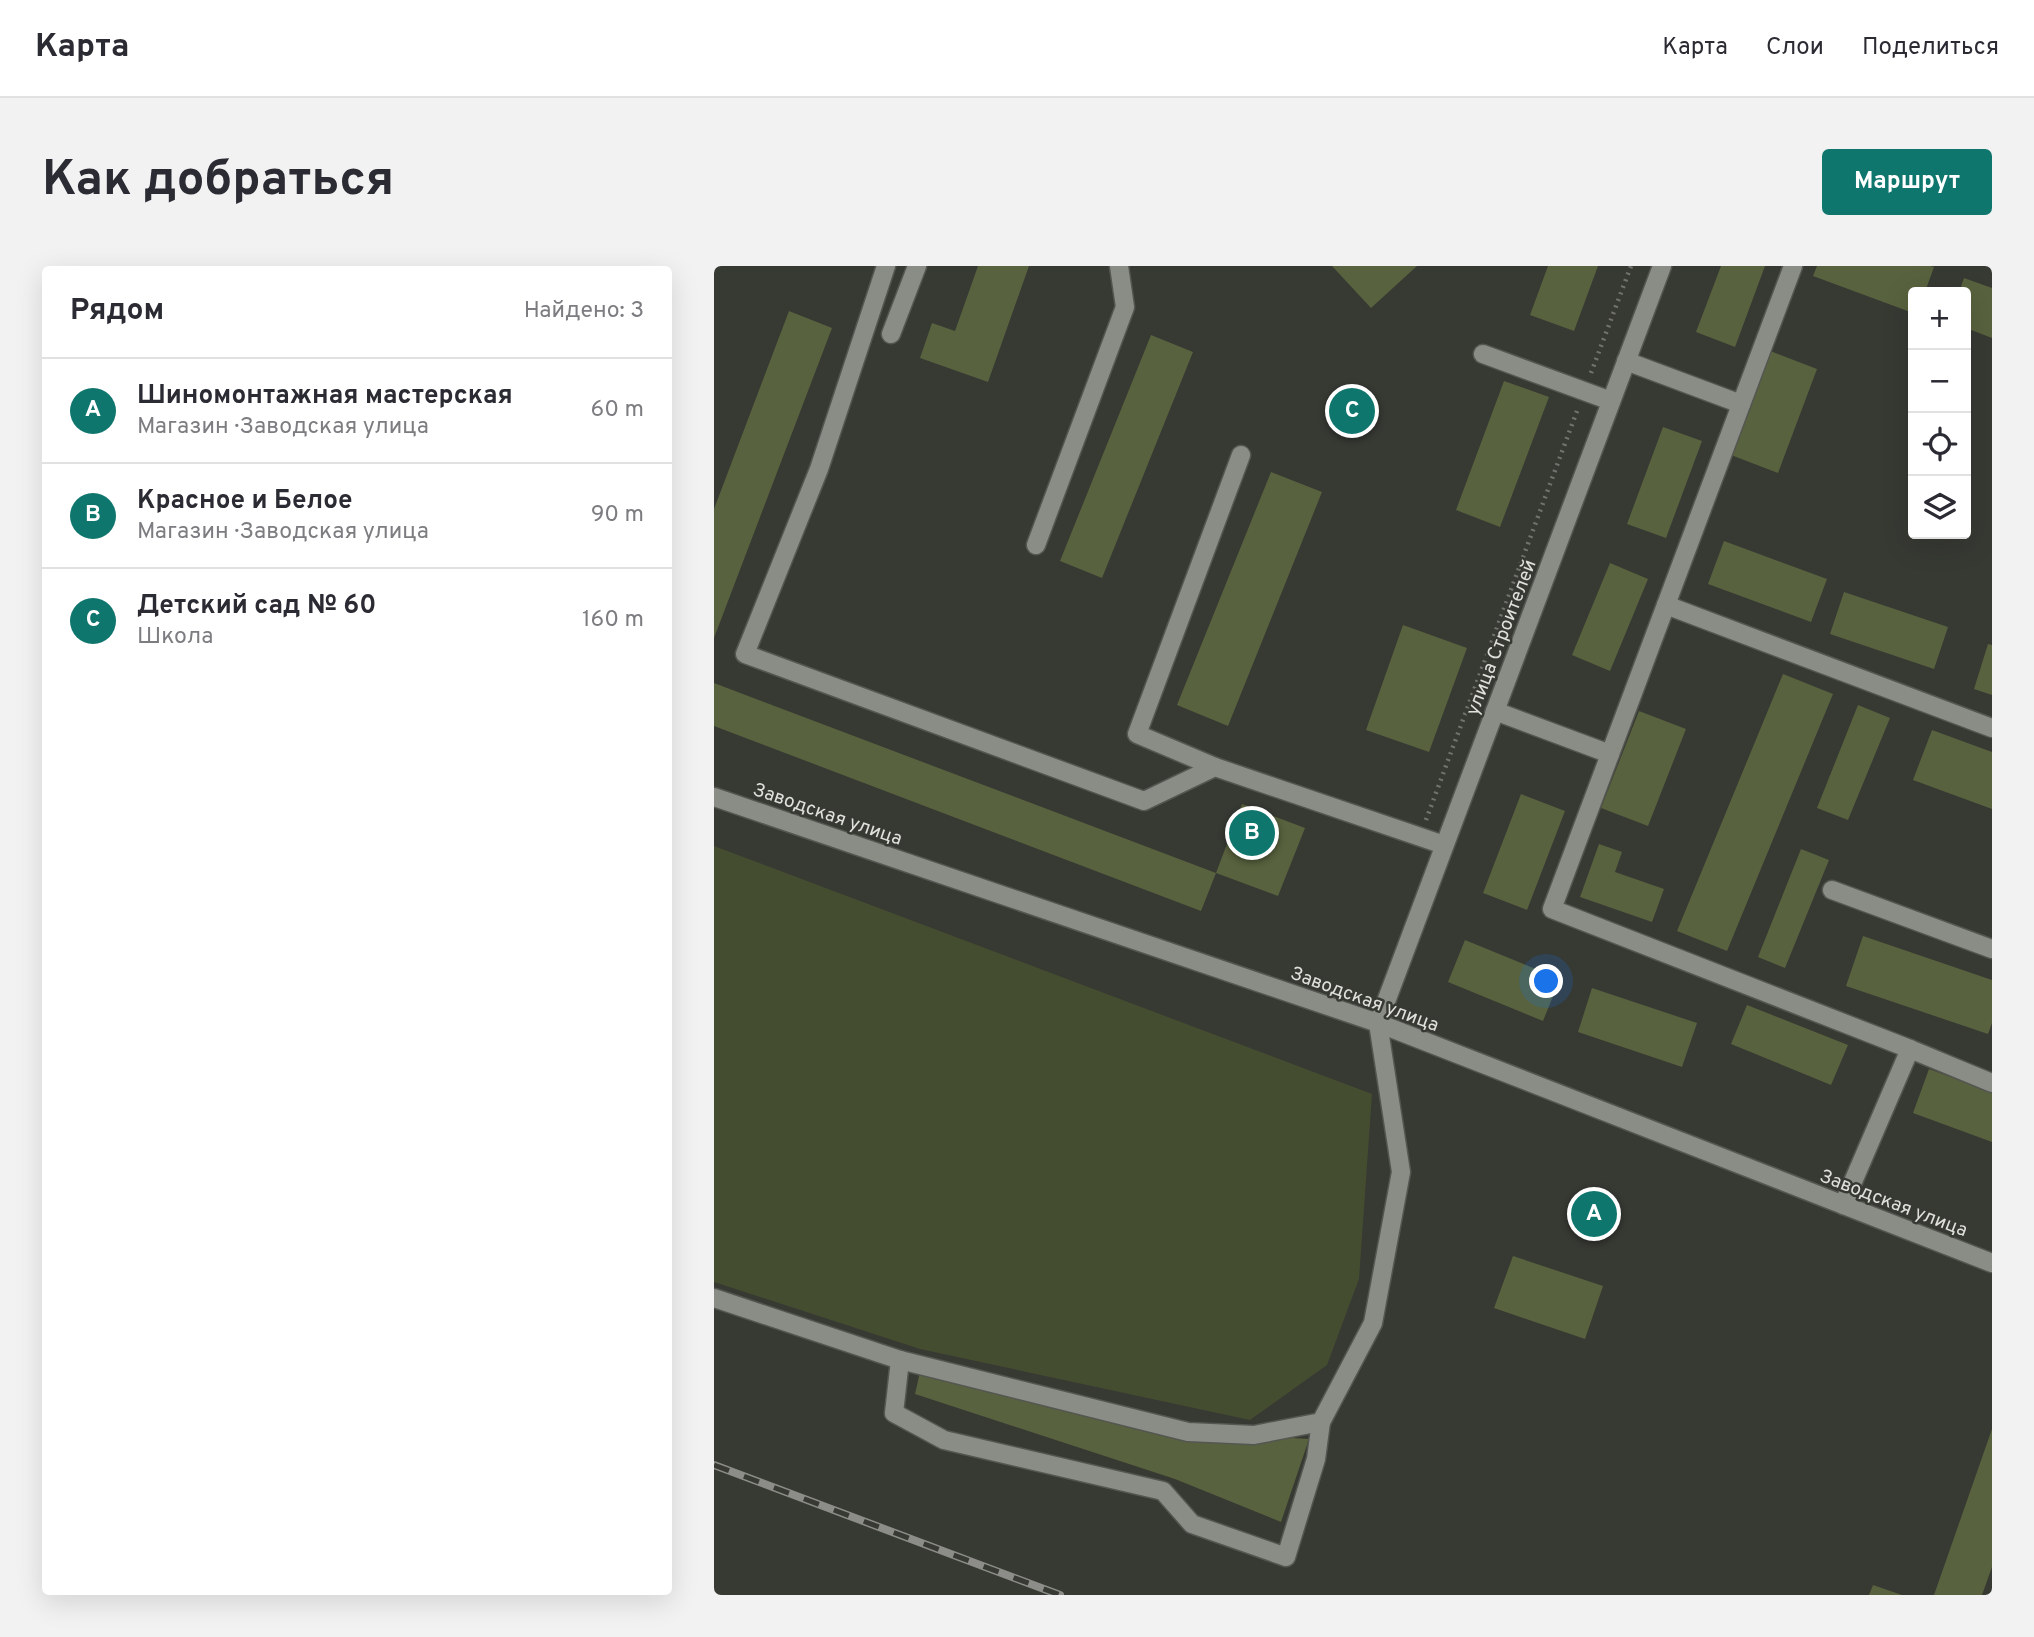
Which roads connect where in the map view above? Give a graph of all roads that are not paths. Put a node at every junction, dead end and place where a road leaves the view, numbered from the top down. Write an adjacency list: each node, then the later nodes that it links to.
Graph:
1 (886, 266): 17 (street)
2 (917, 266): 6 (street)
3 (1119, 266): 12 (street)
4 (1662, 266): 8 (street, улица Строителей)
5 (1793, 266): 10 (street)
6 (891, 334)
7 (1483, 354): 9 (street)
8 (1626, 361): 9 (street, улица Строителей); 10 (street)
9 (1611, 401): 14 (street, улица Строителей)
10 (1741, 404): 13 (street)
11 (1241, 455): 17 (street)
12 (1036, 545)
13 (1666, 605): 15 (street); 16 (street)
14 (1495, 711): 16 (street); 19 (street, улица Строителей)
15 (1992, 728)
16 (1610, 754): 23 (street)
17 (1215, 766): 19 (street)
18 (714, 797): 22 (street, Заводская улица)
19 (1444, 845): 22 (street, улица Строителей)
20 (1832, 890): 21 (street)
21 (1992, 949)
22 (1378, 1023): 25 (street, Заводская улица); 29 (street)
23 (1910, 1049): 24 (street); 25 (street)
24 (1992, 1083)
25 (1843, 1205): 26 (street, Заводская улица)
26 (1992, 1263)
27 (714, 1298): 28 (street)
28 (900, 1360): 29 (street); 29 (street)
29 (1321, 1422)

